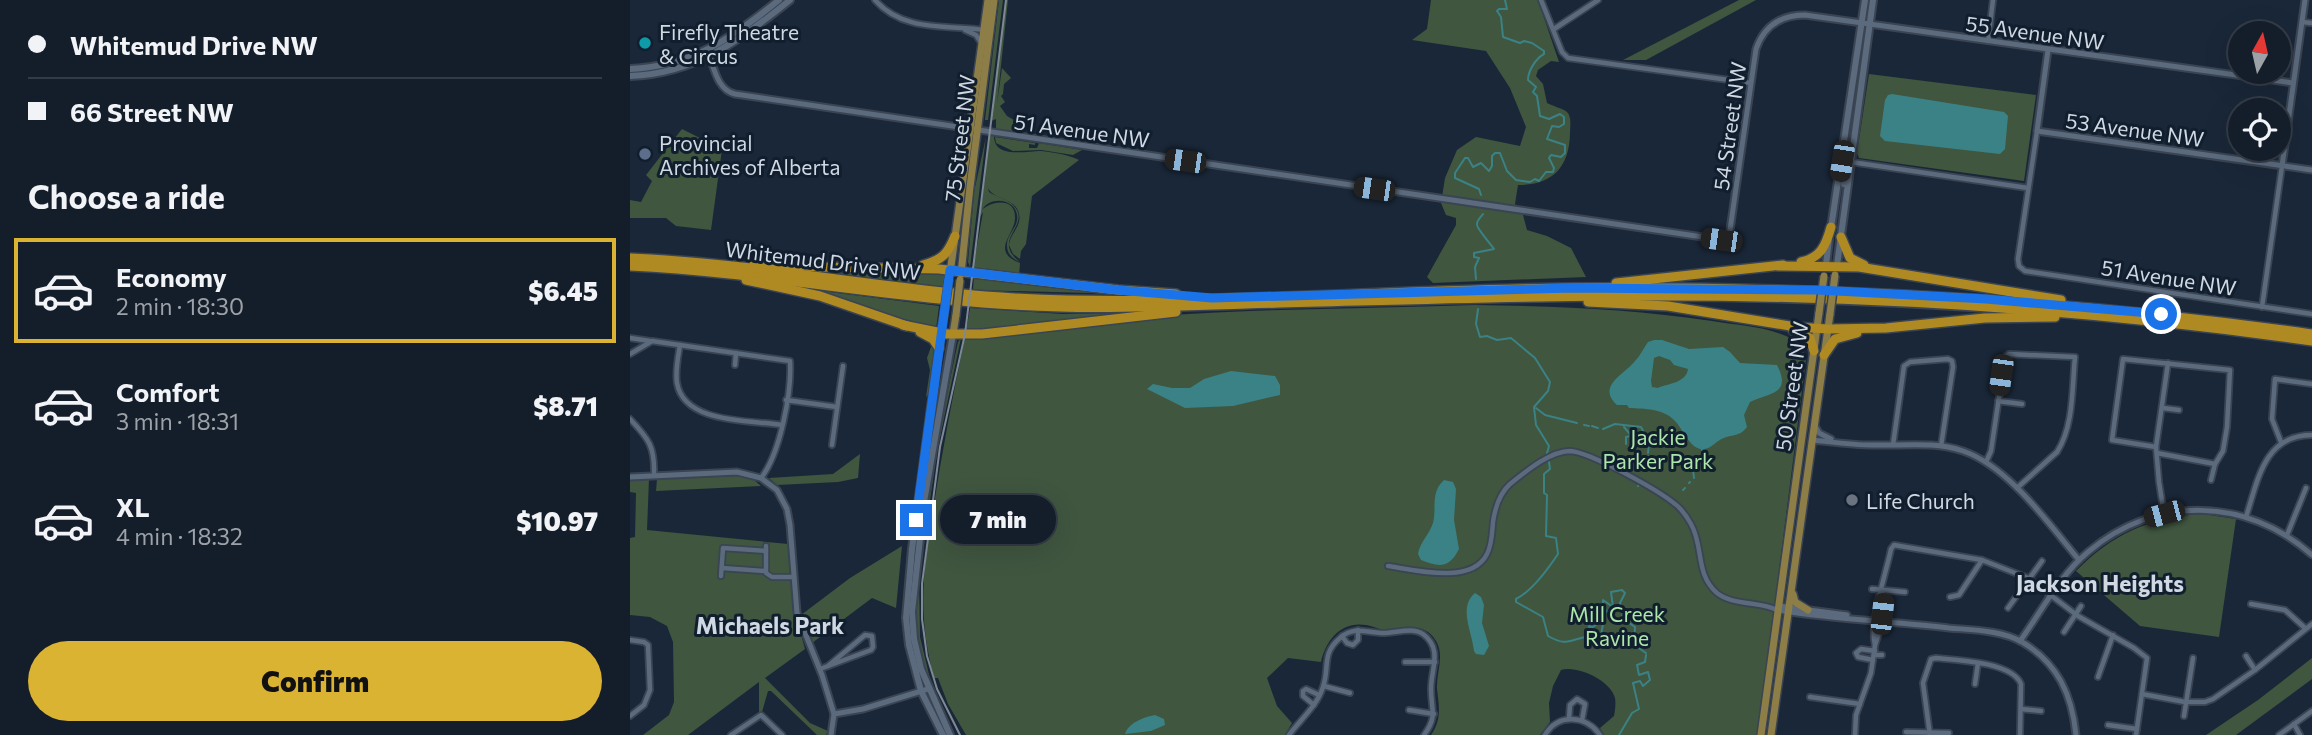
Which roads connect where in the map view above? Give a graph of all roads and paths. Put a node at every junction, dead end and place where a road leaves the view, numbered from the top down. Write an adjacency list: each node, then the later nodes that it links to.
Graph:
1 (779, 0): 22 (main road)
2 (790, 0): 22 (main road)
3 (875, 0): 17 (street)
4 (988, 0): 18 (main road, 75 Street NW)
5 (994, 0): 18 (main road, 75 Street NW)
6 (1541, 0): 16 (street)
7 (1598, 0): 16 (street)
8 (1866, 0): 15 (main road, 50 Street NW)
9 (1872, 0): 15 (main road, 50 Street NW)
10 (1993, 0): 19 (street)
11 (2305, 0): 12 (street)
12 (2302, 22): 14 (street); 26 (street)
13 (1773, 23): 15 (street, 55 Avenue NW); 25 (street, 54 Street NW)
14 (2312, 23)
15 (1866, 24): 19 (street, 55 Avenue NW); 27 (main road, 50 Street NW); 31 (main road, 50 Street NW)
16 (1554, 29): 25 (street)
17 (964, 30): 18 (street); 20 (street)
18 (987, 33): 20 (main road, 75 Street NW); 28 (main road, 75 Street NW)
19 (1988, 41): 21 (street, 55 Avenue NW)
20 (982, 44): 28 (main road, 75 Street NW)
21 (2048, 50): 26 (street, 55 Avenue NW); 29 (street)
22 (709, 54): 23 (main road); 24 (main road); 28 (street, 51 Avenue NW)
23 (630, 69)
24 (630, 76)
25 (1751, 83): 39 (street, 54 Street NW)
26 (2293, 83): 32 (street)
27 (1852, 98): 30 (main road, 50 Street NW); 31 (main road)
28 (974, 130): 37 (main road, 75 Street NW); 39 (street, 51 Avenue NW); 49 (main road, 75 Street NW)
29 (2037, 131): 32 (street, 53 Avenue NW); 34 (street)
30 (1842, 161): 35 (main road); 36 (main road, 50 Street NW)
31 (1851, 162): 34 (street); 35 (main road, 50 Street NW)
32 (2282, 166): 33 (street, 53 Avenue NW); 53 (street)
33 (2312, 170)
34 (2028, 188): 53 (street, 51 Avenue NW)
35 (1843, 217): 38 (main road, 50 Street NW)
36 (1831, 226): 41 (main road, 50 Street NW); 43 (highway)
37 (955, 236): 44 (highway); 48 (main road, 75 Street NW)
38 (1841, 236): 46 (main road, 50 Street NW); 47 (highway)
39 (1727, 238)
40 (630, 258): 45 (highway, Whitemud Drive NW)
41 (1826, 265): 43 (highway); 46 (highway); 58 (main road, 50 Street NW, bridge)
42 (630, 266): 45 (highway, Whitemud Drive NW)
43 (1778, 266): 50 (highway)
44 (909, 267): 45 (highway); 48 (highway)
45 (715, 268): 52 (highway, Whitemud Drive NW); 57 (highway)
46 (1836, 270): 47 (highway); 60 (main road, 50 Street NW, bridge)
47 (1876, 270): 54 (highway)
48 (949, 274): 49 (highway); 61 (main road, 75 Street NW, bridge)
49 (961, 276): 52 (highway); 62 (main road, 75 Street NW, bridge)
50 (1573, 288): 52 (highway, Whitemud Drive NW); 54 (highway, Whitemud Drive NW)
51 (1496, 297): 52 (highway, Whitemud Drive NW); 54 (highway, Whitemud Drive NW); 56 (highway)
52 (1212, 302): 62 (highway)
53 (2262, 307): 55 (street, 51 Avenue NW)
54 (2073, 310): 59 (highway); 63 (highway, Whitemud Drive NW); 66 (highway, Whitemud Drive NW)
55 (2312, 314)
56 (1772, 323): 58 (highway); 69 (highway)
57 (903, 325): 61 (highway); 68 (highway)
58 (1817, 328): 60 (highway); 69 (main road, 50 Street NW)
59 (1886, 328): 60 (highway); 72 (highway)
60 (1828, 329): 72 (main road, 50 Street NW)
61 (941, 332): 62 (highway); 68 (main road)
62 (953, 334): 155 (main road)
63 (2312, 334)
64 (630, 338): 65 (street)
65 (652, 341): 67 (street); 70 (street)
66 (2312, 341)
67 (680, 345): 71 (street); 86 (street)
68 (939, 348): 155 (main road)
69 (1814, 351): 84 (main road, 50 Street NW)
70 (631, 352)
71 (736, 353): 74 (street); 77 (street)
72 (1824, 355): 85 (main road, 50 Street NW)
73 (2168, 363): 81 (street); 94 (street); 98 (street)
74 (735, 365)
75 (843, 366): 80 (street)
76 (2312, 384): 90 (street)
77 (786, 400): 80 (street); 86 (street)
78 (1998, 401): 79 (street); 96 (street); 97 (street)
79 (2022, 404)
80 (837, 407): 91 (street)
81 (2163, 408): 82 (street); 94 (street)
82 (2179, 411)
83 (630, 419): 99 (street)
84 (1804, 421): 88 (main road); 126 (main road, 50 Street NW)
85 (1815, 424): 88 (main road, 50 Street NW); 89 (street)
86 (782, 425): 101 (street)
87 (2312, 435): 90 (street)
88 (1812, 440): 89 (street); 118 (main road, 50 Street NW)
89 (1834, 441): 92 (street)
90 (2281, 442): 106 (street)
91 (832, 445)
92 (1893, 445): 93 (street); 93 (street)
93 (1941, 446): 96 (street)
94 (2157, 450): 98 (street); 105 (street)
95 (2040, 454): 97 (street)
96 (1986, 462): 103 (street)
97 (2045, 462): 103 (street)
98 (2215, 464): 102 (street)
99 (654, 475): 100 (street); 101 (street)
100 (630, 477)
101 (761, 478): 116 (street)
102 (2211, 480)
103 (2017, 488): 111 (street)
104 (2306, 488): 107 (street)
105 (2164, 514): 106 (street); 111 (street)
106 (2246, 517): 107 (street)
107 (2287, 535): 108 (street)
108 (2312, 555)
109 (1982, 560): 117 (street); 120 (street); 123 (street)
110 (2042, 561): 117 (street)
111 (2079, 561): 122 (street)
112 (1388, 566): 126 (street)
113 (722, 568): 114 (street); 114 (street); 115 (street)
114 (765, 570): 116 (street)
115 (721, 576)
116 (793, 576): 150 (street)
117 (2028, 578): 122 (street); 127 (street)
118 (1792, 588): 128 (main road, 50 Street NW); 129 (main road)
119 (1872, 589): 120 (street)
120 (1882, 590): 121 (street); 131 (street)
121 (1905, 592)
122 (2051, 596): 130 (street); 139 (street)
123 (1950, 597)
124 (2251, 604): 133 (street)
125 (2081, 606): 130 (street)
126 (1776, 608): 128 (street); 189 (main road, 50 Street NW)
127 (2008, 608)
128 (1789, 610): 129 (street); 131 (street); 190 (main road, 50 Street NW)
129 (1808, 610): 131 (street)
130 (2075, 614): 135 (street); 136 (street)
131 (1878, 620): 139 (street); 141 (street)
132 (2312, 624): 133 (street)
133 (2305, 628): 151 (street)
134 (1358, 630): 137 (street); 137 (street); 147 (street)
135 (2064, 632)
136 (2113, 635): 142 (street); 152 (street)
137 (1342, 636): 154 (street)
138 (630, 640): 169 (street)
139 (2020, 641): 193 (street)
140 (2147, 649): 142 (street)
141 (1874, 653): 143 (street); 161 (street)
142 (2142, 654): 157 (street)
143 (1882, 655)
144 (2246, 656): 151 (street)
145 (2193, 658): 160 (street)
146 (1405, 662): 147 (street)
147 (1435, 662): 167 (street)
148 (1978, 663): 153 (street); 163 (street); 179 (street)
149 (828, 666): 149 (street); 150 (street)
150 (820, 669): 168 (street)
151 (2255, 670): 160 (street)
152 (2098, 677)
153 (1975, 684)
154 (1324, 686): 156 (street); 158 (street)
155 (925, 690): 168 (street); 183 (main road); 184 (main road)
156 (1350, 693)
157 (2142, 694): 160 (street); 176 (street)
158 (1319, 695): 162 (street); 162 (street)
159 (1810, 697): 161 (street)
160 (2185, 702): 170 (street)
161 (1860, 704): 191 (street)
162 (1314, 705): 178 (street)
163 (2021, 709): 165 (street); 192 (street)
164 (1409, 710): 167 (street)
165 (2041, 711)
166 (2312, 711): 173 (street)
167 (1434, 713): 186 (street)
168 (834, 714): 182 (street)
169 (630, 716)
170 (2184, 716)
171 (1569, 719): 172 (street); 172 (street); 187 (street)
172 (1582, 720): 188 (street)
173 (2294, 724): 194 (street); 195 (street)
174 (2108, 725): 176 (street)
175 (1906, 732): 179 (street)
176 (2136, 732)
177 (1949, 733): 179 (street)
178 (1290, 734): 185 (street)
179 (1930, 734)
180 (731, 735): 181 (street)
181 (782, 735)
182 (831, 735)
183 (943, 735)
184 (950, 735)
185 (1298, 735)
186 (1424, 735)
187 (1545, 735)
188 (1600, 735)
189 (1761, 735)
190 (1771, 735)
191 (1855, 735)
192 (2020, 735)
193 (2076, 735)
194 (2279, 735)
195 (2300, 735)

